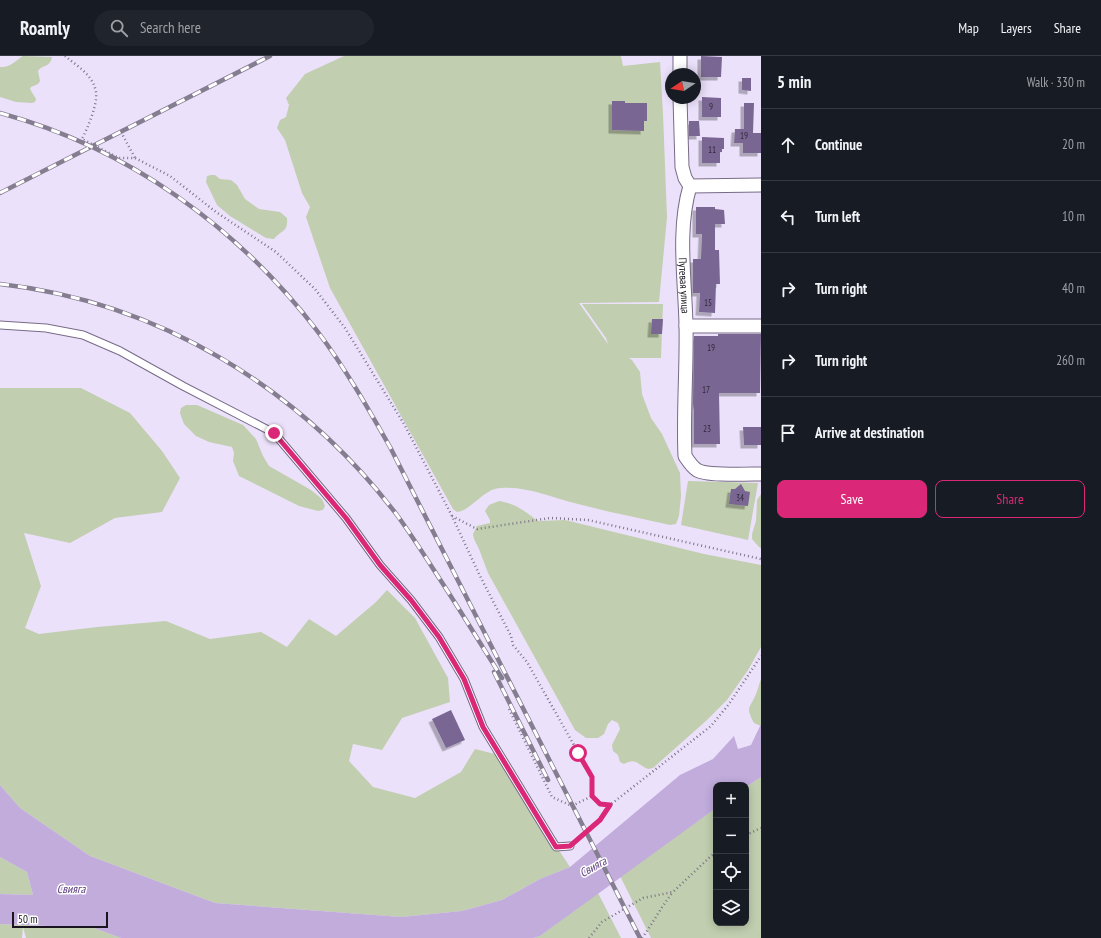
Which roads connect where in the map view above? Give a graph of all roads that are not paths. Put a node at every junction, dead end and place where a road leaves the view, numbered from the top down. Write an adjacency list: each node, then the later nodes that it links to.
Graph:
1 (680, 56): 2 (street)
2 (680, 68)
3 (680, 104): 5 (street)
4 (761, 185): 5 (street)
5 (690, 186): 7 (street, Путевая улица)
6 (0, 325): 10 (lane)
7 (686, 326): 8 (street); 9 (street, Путевая улица)
8 (761, 326)
9 (761, 474)
10 (570, 846)

